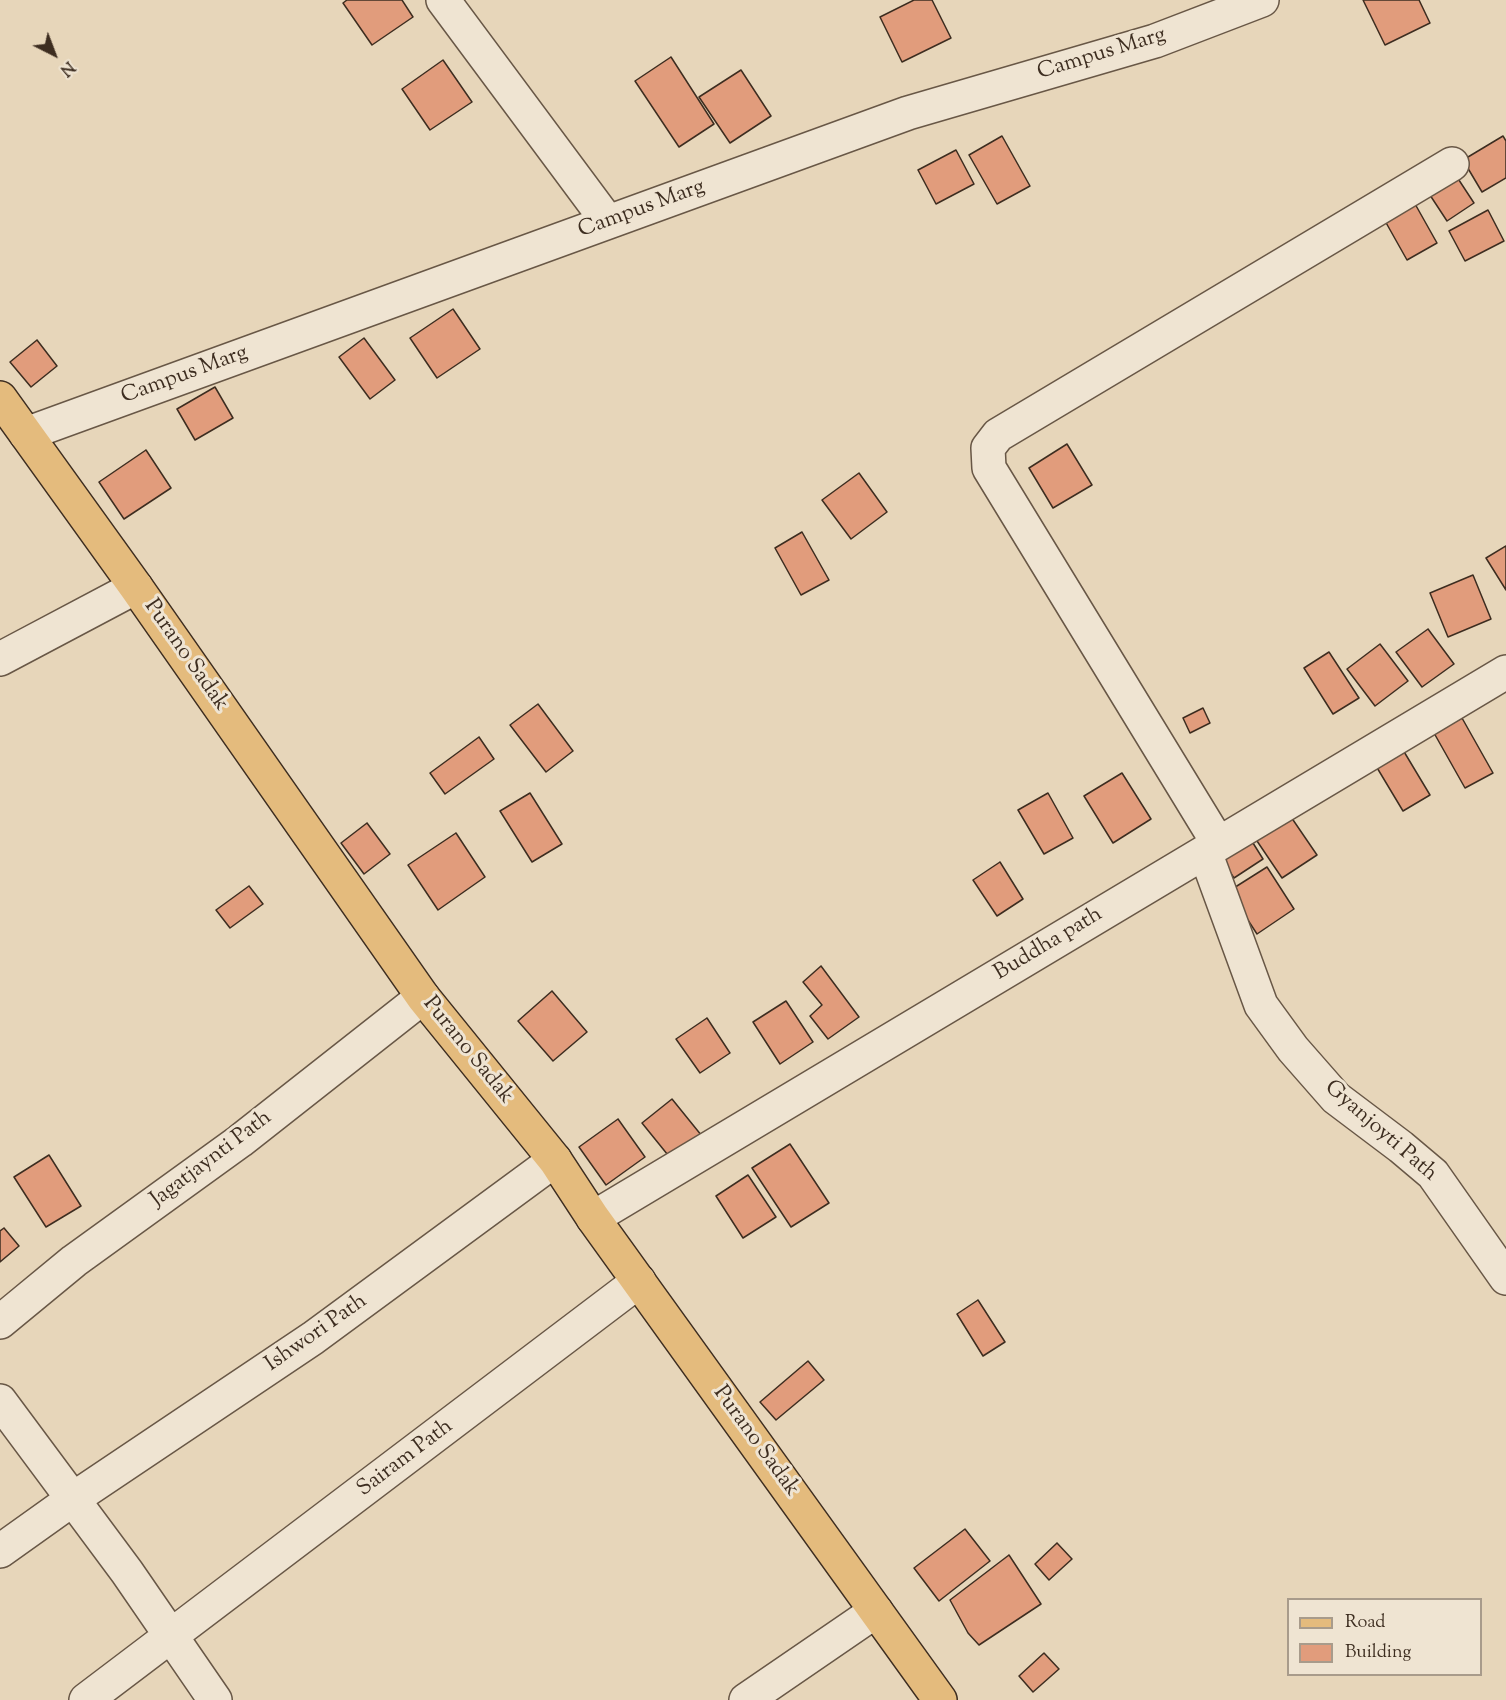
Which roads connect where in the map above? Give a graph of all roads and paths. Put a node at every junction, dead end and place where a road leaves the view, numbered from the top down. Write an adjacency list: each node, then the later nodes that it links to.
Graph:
1 (443, 0): 4 (street)
2 (1262, 0): 4 (street, Campus Marg)
3 (1452, 164): 10 (street, Gyanjoyti Path)
4 (608, 222): 6 (street, Campus Marg)
5 (0, 398): 6 (main road, Purano Sadak)
6 (26, 434): 7 (main road, Purano Sadak)
7 (136, 586): 8 (street); 11 (main road, Purano Sadak)
8 (0, 659)
9 (1506, 672): 10 (street, Buddha path)
10 (1211, 847): 13 (street, Buddha path); 14 (street, Gyanjoyti Path)
11 (423, 997): 12 (main road, Purano Sadak); 16 (street, Jagatjaynti Path)
12 (555, 1160): 13 (main road, Purano Sadak); 18 (street, Ishwori Path)
13 (593, 1218): 15 (main road, Purano Sadak)
14 (1506, 1278)
15 (639, 1281): 20 (main road, Purano Sadak); 21 (street, Sairam Path)
16 (0, 1322)
17 (0, 1401): 18 (street)
18 (73, 1498): 19 (street, Ishwori Path); 21 (street)
19 (0, 1551)
20 (876, 1611): 24 (street); 25 (main road, Purano Sadak)
21 (172, 1636): 22 (street, Sairam Path); 23 (street)
22 (86, 1700)
23 (215, 1700)
24 (746, 1700)
25 (940, 1700)

